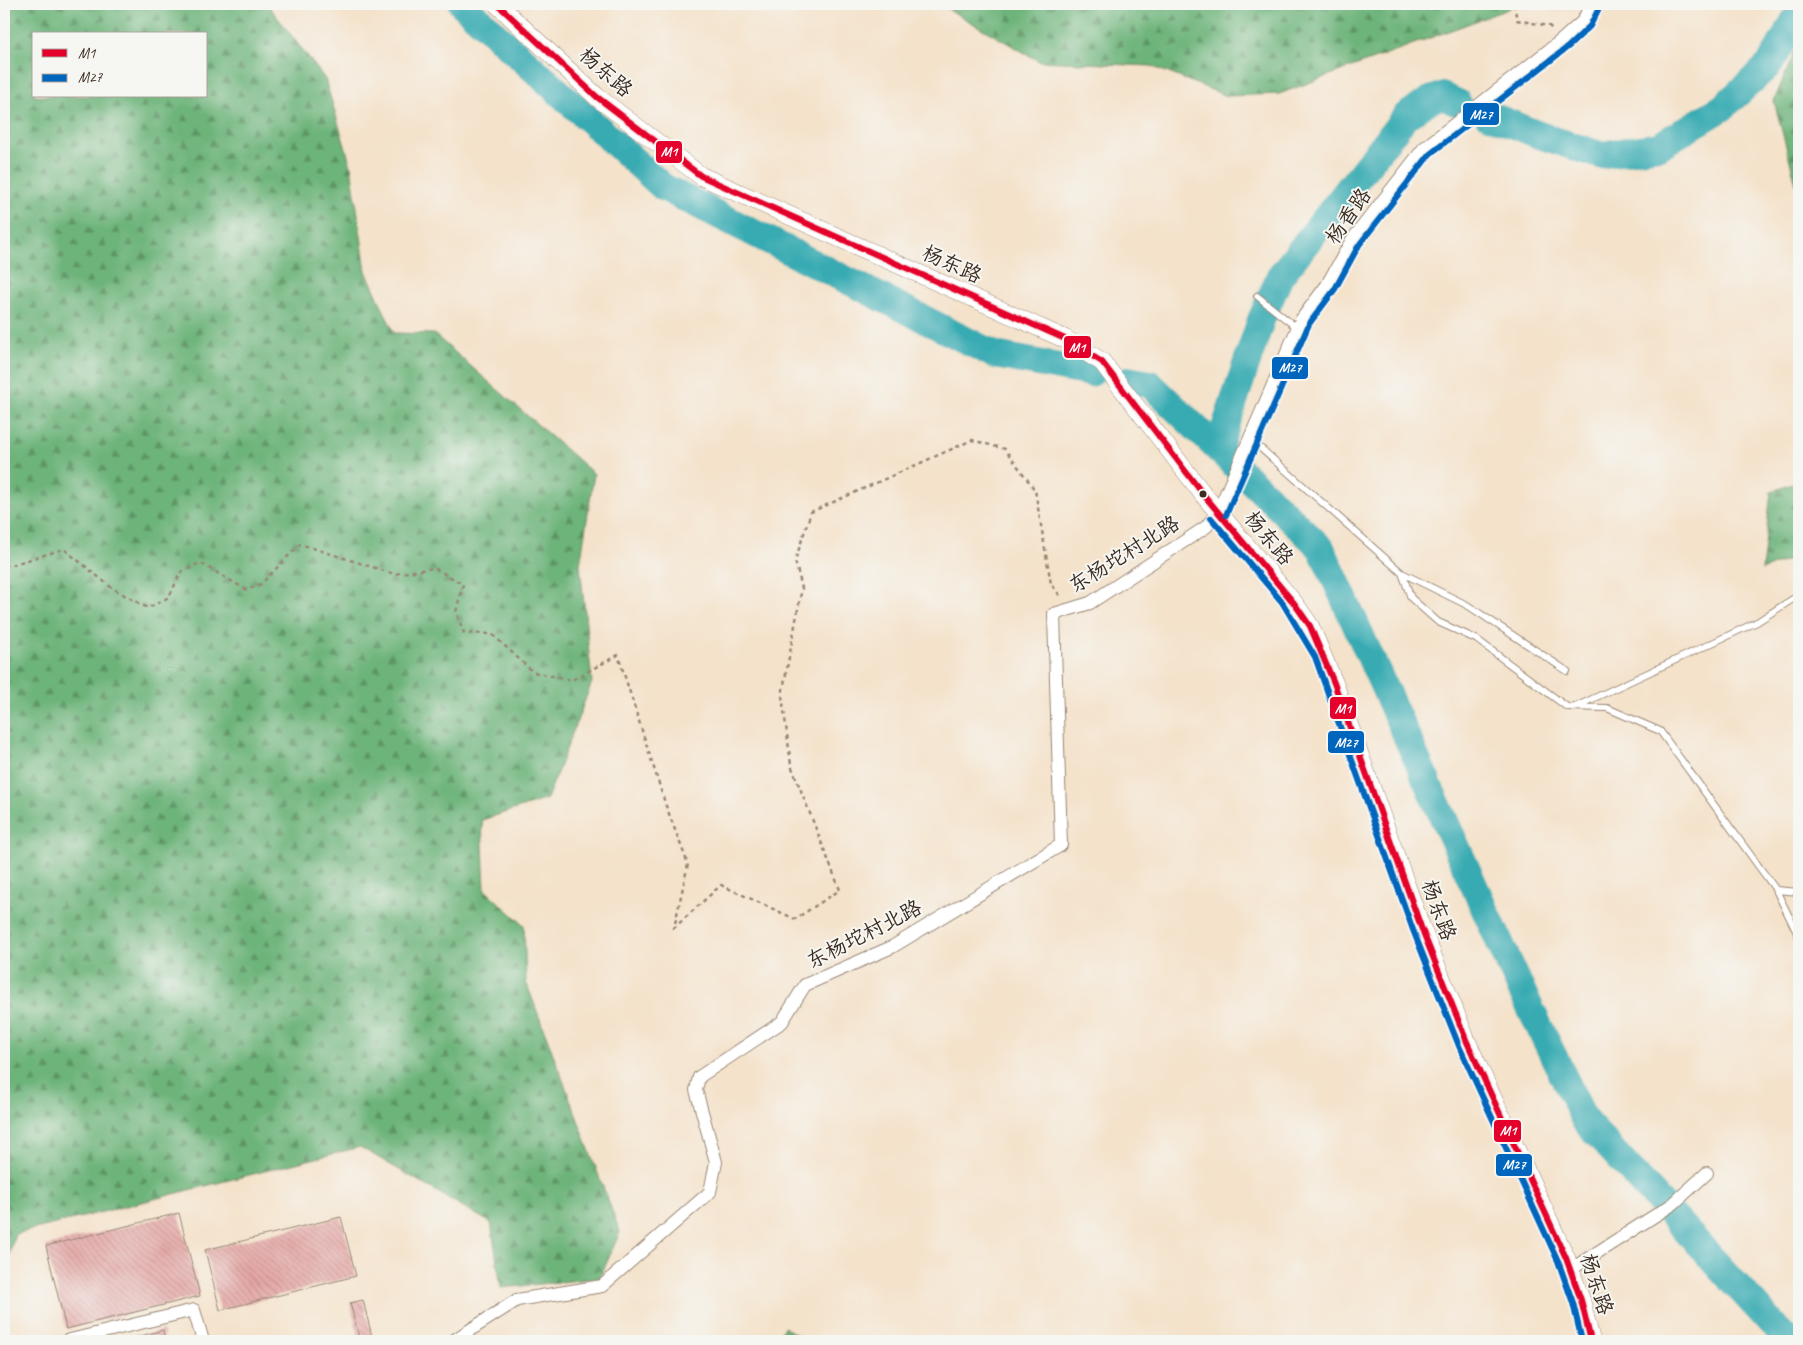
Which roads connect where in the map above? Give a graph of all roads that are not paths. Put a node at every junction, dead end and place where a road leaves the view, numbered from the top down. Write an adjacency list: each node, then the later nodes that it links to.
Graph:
1 (497, 4): 6 (street, 杨东路)
2 (1591, 4): 4 (street, 杨香路)
3 (1257, 296): 4 (lane)
4 (1297, 328): 5 (street, 杨香路)
5 (1246, 444): 6 (street, 杨香路); 7 (lane)
6 (1218, 512): 15 (street, 杨东路); 18 (street, 东杨坨村北路)
7 (1402, 573): 9 (lane); 10 (lane)
8 (1799, 595): 10 (lane)
9 (1567, 671)
10 (1574, 707): 11 (lane)
11 (1776, 890): 12 (lane); 13 (lane)
12 (1799, 892)
13 (1799, 937)
14 (1708, 1173): 15 (street)
15 (1570, 1270): 19 (street, 杨东路)
16 (66, 1341): 17 (street)
17 (203, 1341)
18 (453, 1341)
19 (1591, 1341)

